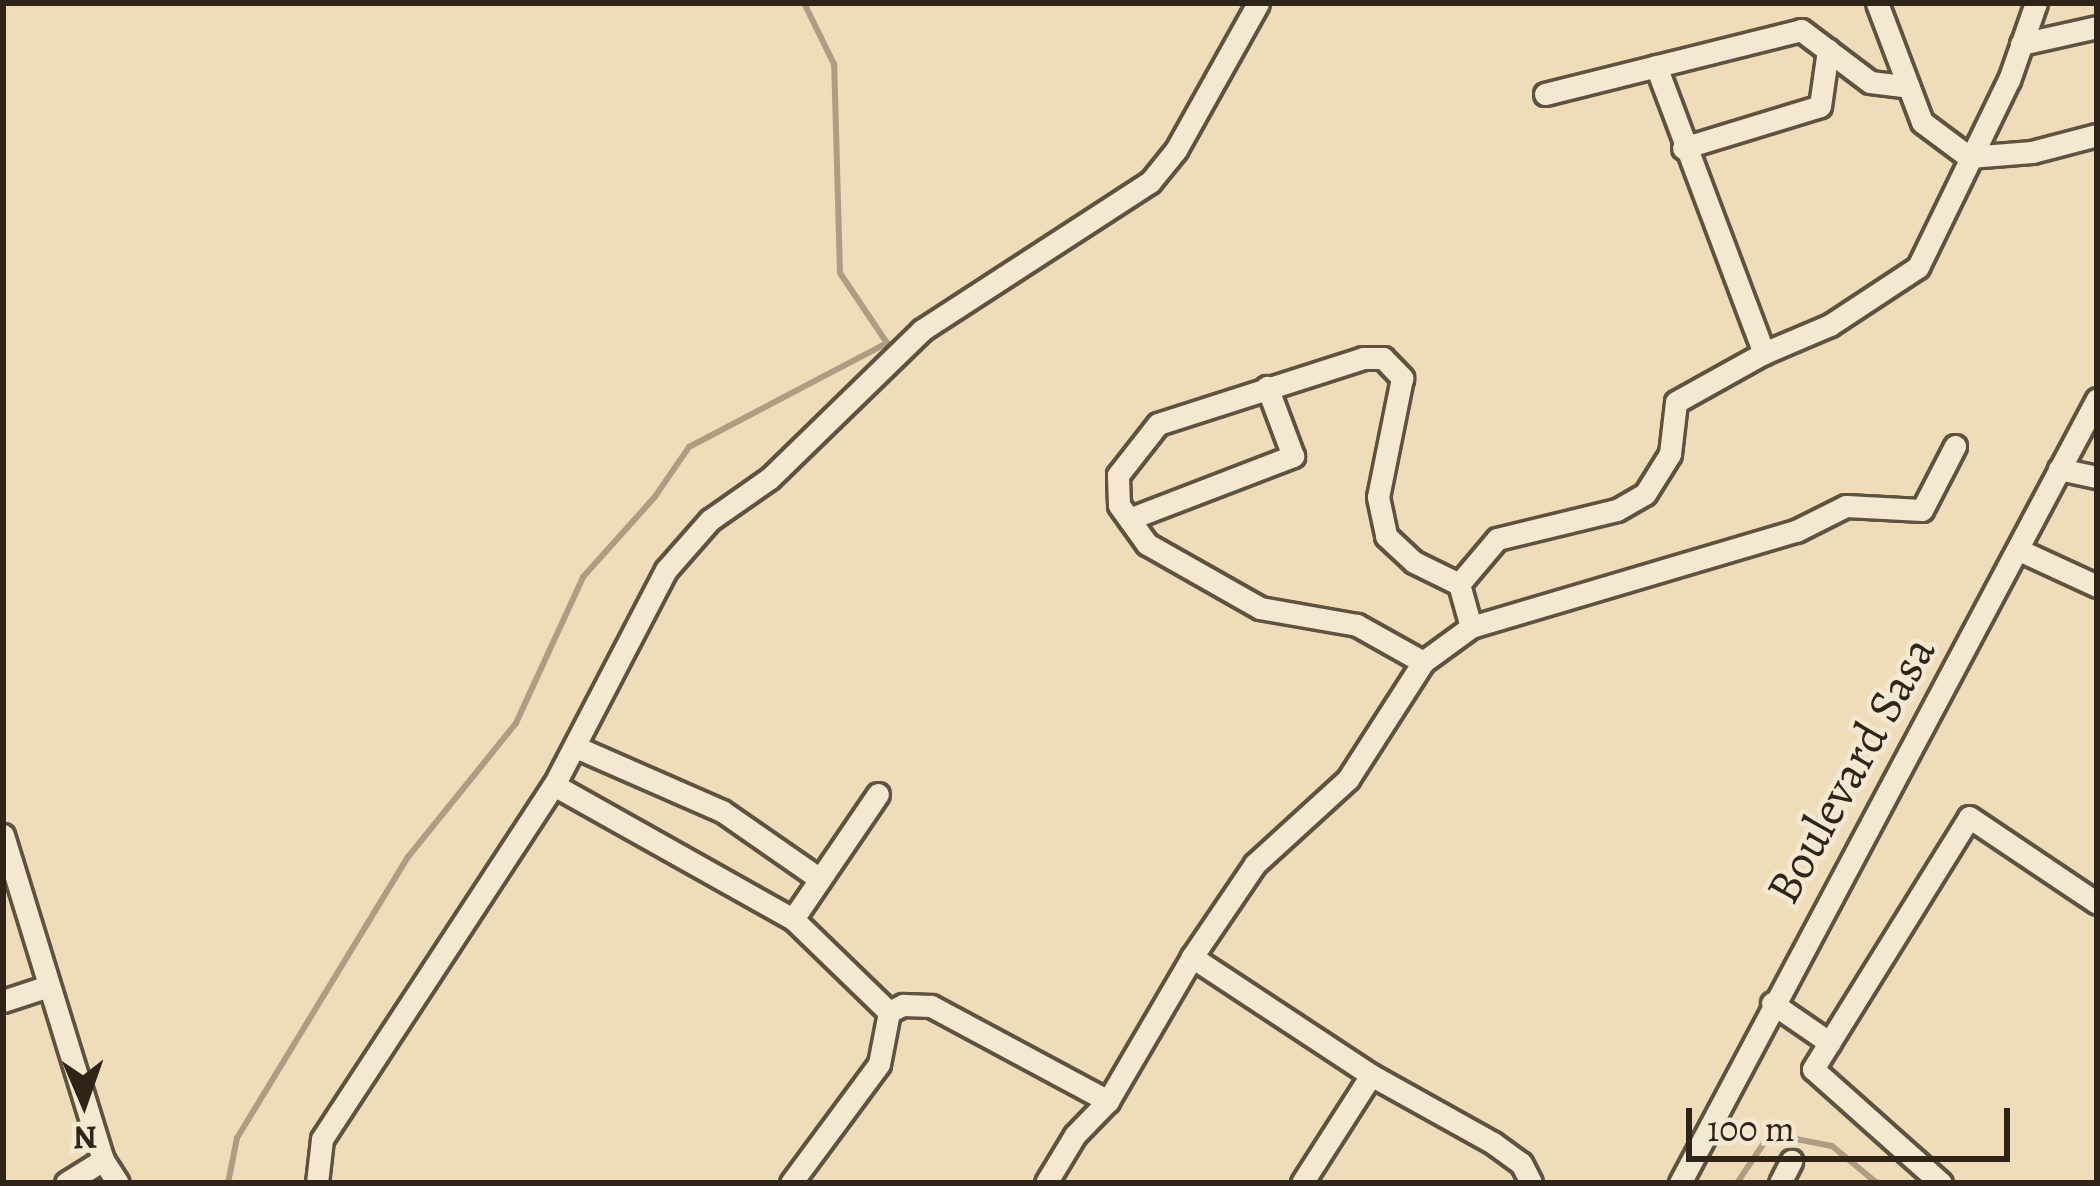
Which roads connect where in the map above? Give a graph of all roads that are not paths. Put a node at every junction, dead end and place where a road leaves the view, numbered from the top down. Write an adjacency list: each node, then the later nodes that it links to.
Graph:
1 (1258, 3): 25 (street)
2 (1877, 3): 8 (street)
3 (2036, 3): 5 (street)
4 (2097, 27): 5 (street)
5 (2021, 44): 12 (street)
6 (1828, 50): 7 (street); 8 (street); 11 (street)
7 (1656, 66): 9 (street); 11 (street)
8 (1909, 87): 12 (street)
9 (1545, 94)
10 (2097, 134): 12 (street)
11 (1683, 148): 13 (street)
12 (1969, 157): 13 (street)
13 (1764, 353): 21 (street)
14 (1267, 387): 19 (street); 19 (street); 21 (street)
15 (2097, 398): 17 (street, Boulevard Sasa)
16 (1955, 446): 23 (street)
17 (2059, 469): 18 (street); 20 (street, Boulevard Sasa)
18 (2097, 478)
19 (1129, 519): 24 (street)
20 (2018, 550): 22 (street); 35 (street, Boulevard Sasa)
21 (1459, 584): 23 (street)
22 (2097, 586)
23 (1471, 627): 24 (street)
24 (1423, 662): 32 (street)
25 (576, 747): 26 (street); 29 (street)
26 (554, 785): 31 (street); 44 (street)
27 (878, 794): 29 (street)
28 (3, 836): 33 (street)
29 (820, 879): 31 (street)
30 (2097, 903): 37 (street)
31 (793, 919): 36 (street)
32 (1192, 957): 38 (street); 39 (street)
33 (49, 986): 34 (street); 40 (street)
34 (3, 1000)
35 (1772, 1004): 37 (street); 49 (street, Boulevard Sasa)
36 (889, 1012): 39 (street); 45 (street)
37 (1830, 1043): 51 (street)
38 (1371, 1075): 47 (street); 48 (street)
39 (1108, 1101): 46 (street)
40 (103, 1160): 42 (street); 43 (street)
41 (1791, 1161): 50 (street)
42 (66, 1183)
43 (118, 1183)
44 (317, 1183)
45 (791, 1183)
46 (1046, 1183)
47 (1302, 1183)
48 (1531, 1183)
49 (1680, 1183)
50 (1780, 1183)
51 (1941, 1183)

